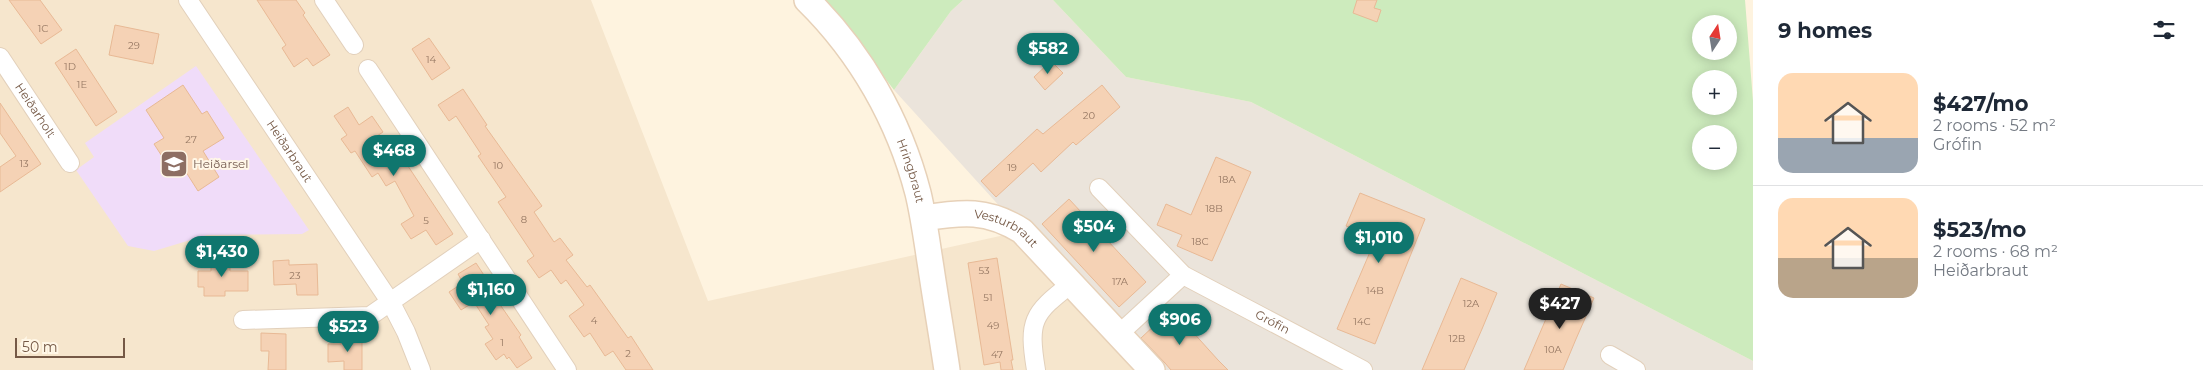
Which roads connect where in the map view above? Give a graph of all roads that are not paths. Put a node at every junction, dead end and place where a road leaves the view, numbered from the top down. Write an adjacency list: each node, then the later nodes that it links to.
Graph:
1 (188, 0): 13 (street, Heiðarbraut)
2 (324, 0): 4 (street)
3 (807, 0): 9 (main road, Hringbraut)
4 (354, 45)
5 (0, 57): 7 (street, Heiðarholt)
6 (368, 69): 10 (street)
7 (70, 163)
8 (1099, 188): 11 (street, Grófin)
9 (924, 218): 12 (main road, Vesturbraut); 19 (main road, Hringbraut)
10 (481, 240): 13 (street); 18 (street)
11 (1183, 275): 15 (street); 22 (street, Grófin)
12 (1071, 284): 15 (main road, Vesturbraut); 20 (street)
13 (392, 302): 14 (street); 17 (street, Heiðarbraut)
14 (243, 320)
15 (1119, 334): 21 (main road, Vesturbraut)
16 (1610, 355): 23 (street)
17 (421, 370)
18 (567, 370)
19 (947, 370)
20 (1036, 370)
21 (1152, 370)
22 (1363, 370)
23 (1636, 370)

